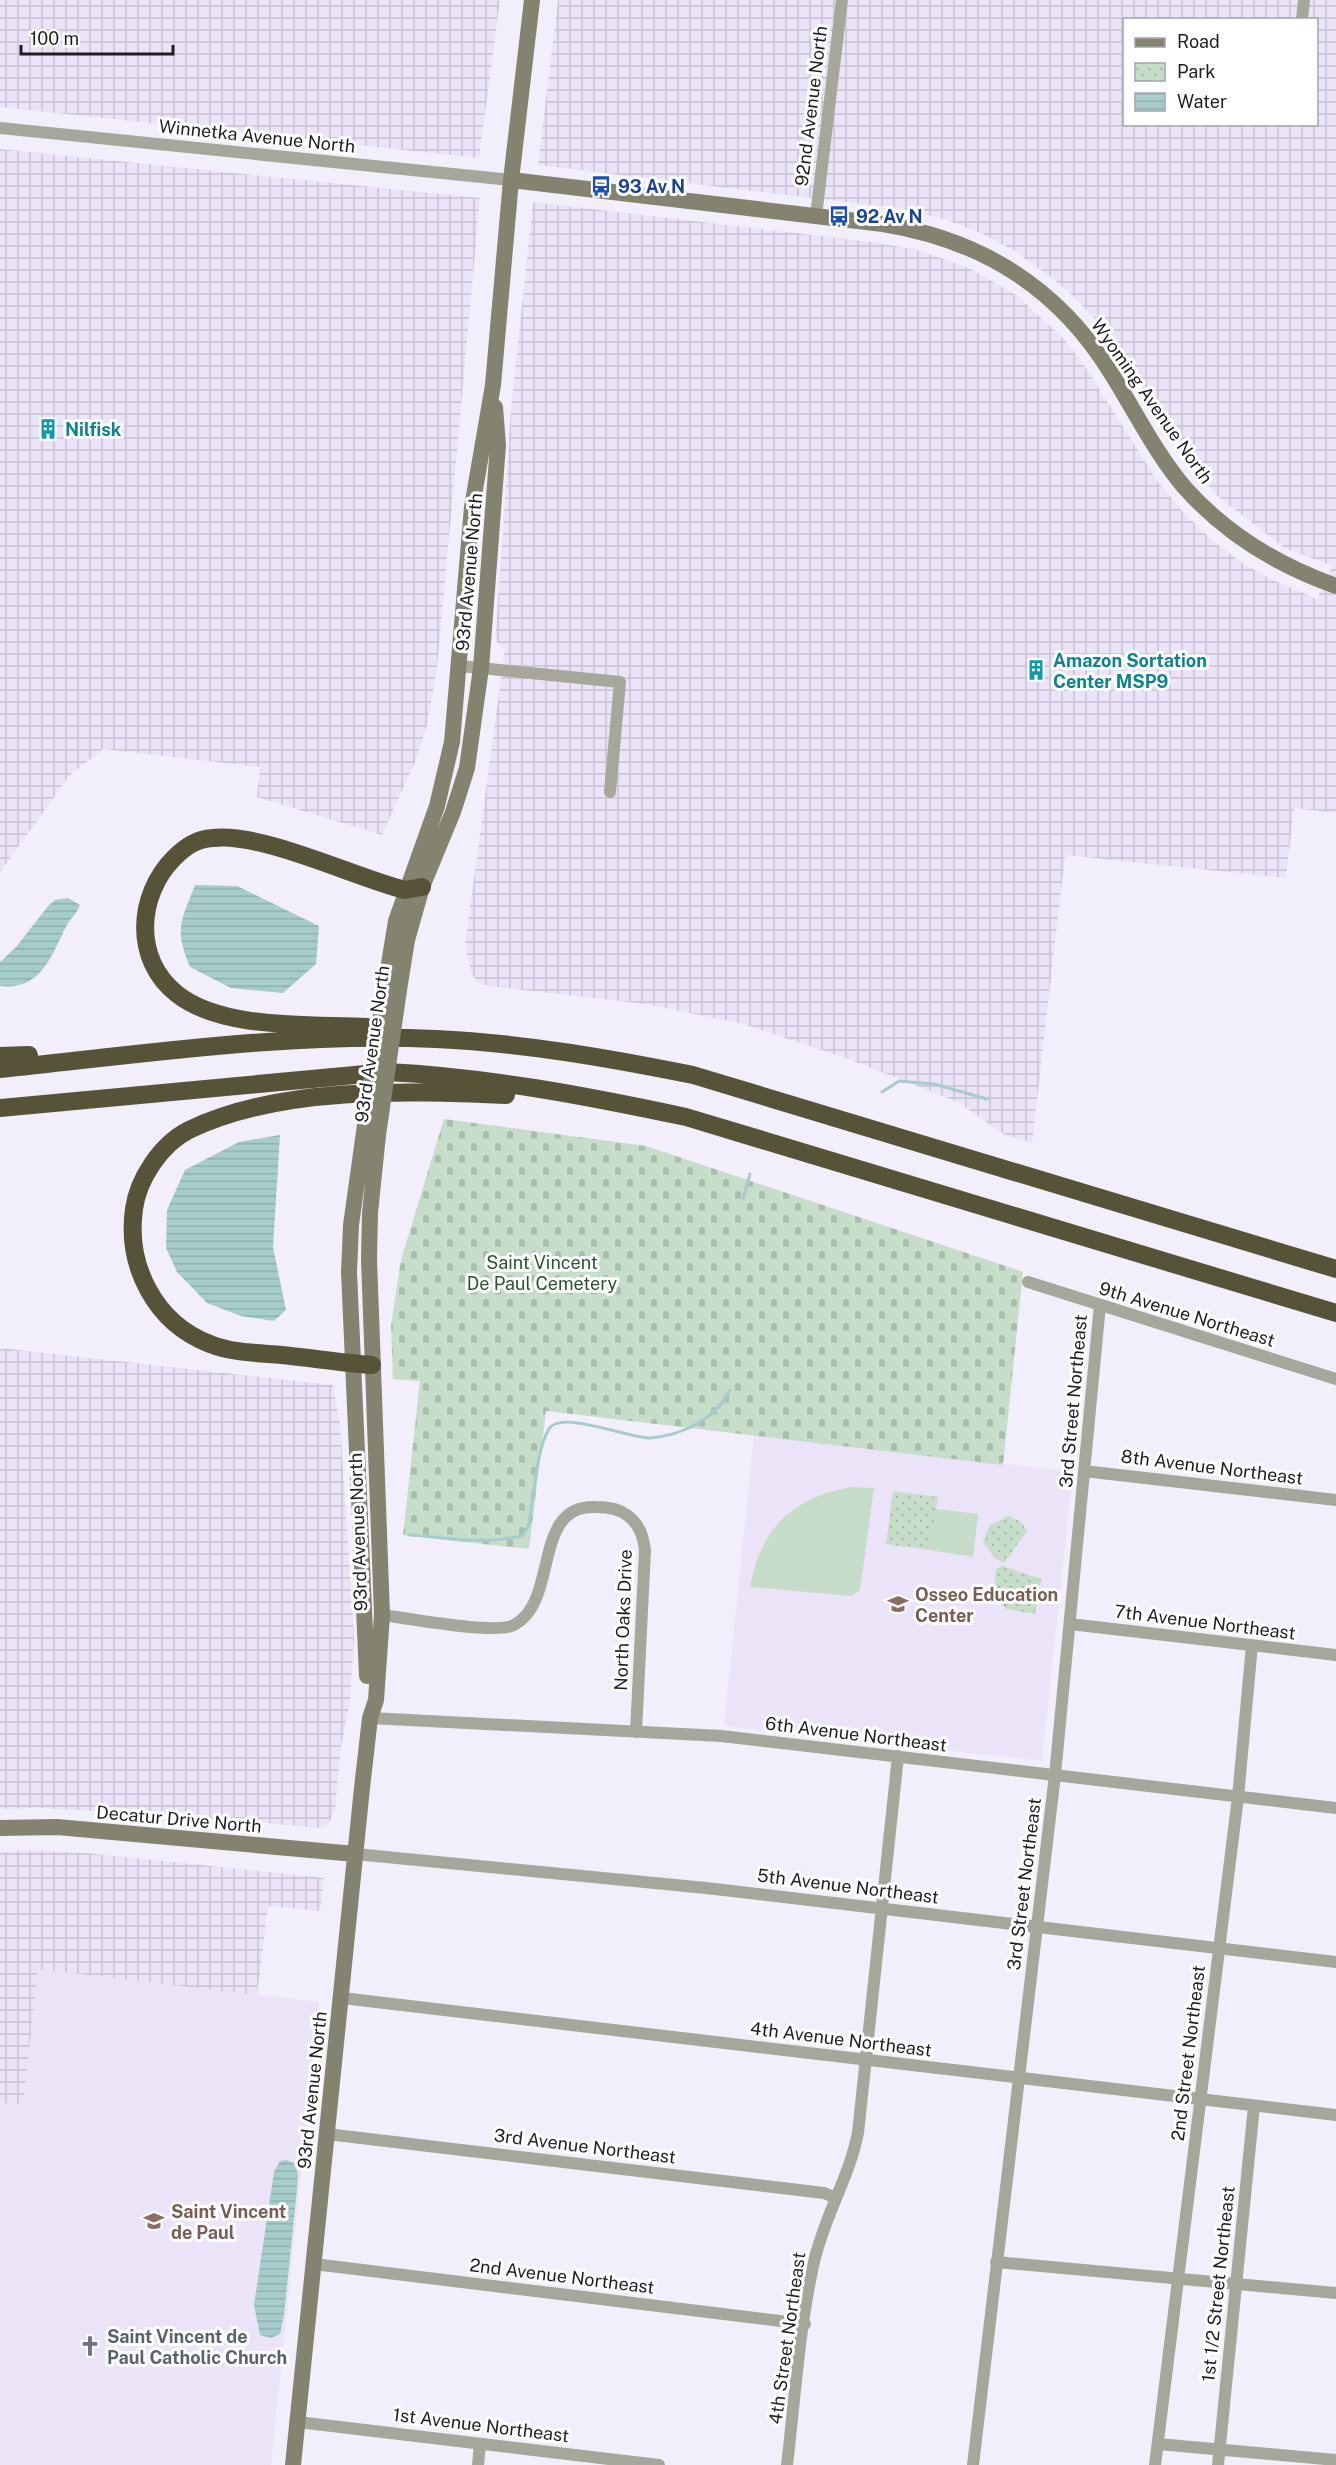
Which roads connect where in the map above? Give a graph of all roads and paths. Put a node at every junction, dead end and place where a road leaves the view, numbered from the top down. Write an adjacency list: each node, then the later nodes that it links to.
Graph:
1 (532, 0): 6 (street, 93rd Avenue North)
2 (842, 0): 7 (street, 92nd Avenue North)
3 (1304, 0): 4 (street)
4 (1302, 18)
5 (0, 128): 6 (street, Winnetka Avenue North)
6 (511, 180): 7 (street, Wyoming Avenue North); 8 (street, 93rd Avenue North)
7 (816, 216): 9 (street, Wyoming Avenue North)
8 (493, 385): 10 (street, 93rd Avenue North); 11 (street, 93rd Avenue North)
9 (1336, 586)
10 (460, 666): 11 (street); 13 (street, 93rd Avenue North)
11 (481, 668): 12 (street); 13 (street, 93rd Avenue North)
12 (610, 792)
13 (413, 889): 14 (highway); 22 (street, 93rd Avenue North, bridge)
14 (437, 1039): 15 (highway); 23 (highway)
15 (145, 1054): 16 (highway); 17 (highway)
16 (0, 1056)
17 (0, 1069)
18 (598, 1098): 19 (highway); 26 (highway); 27 (highway)
19 (72, 1101): 20 (highway); 21 (highway)
20 (0, 1108)
21 (0, 1113)
22 (371, 1134): 27 (street, 93rd Avenue North); 28 (street, 93rd Avenue North)
23 (1336, 1269)
24 (1028, 1282): 25 (street, 9th Avenue Northeast)
25 (1100, 1305): 29 (street, 9th Avenue Northeast); 30 (street, 3rd Street Northeast)
26 (1336, 1313)
27 (352, 1364): 28 (highway); 36 (street, 93rd Avenue North)
28 (372, 1365): 32 (street, 93rd Avenue North)
29 (1336, 1379)
30 (1084, 1471): 31 (street, 8th Avenue Northeast); 33 (street, 3rd Street Northeast)
31 (1336, 1500)
32 (382, 1615): 36 (street, 93rd Avenue North); 37 (street, North Oaks Drive)
33 (1070, 1624): 34 (street, 7th Avenue Northeast); 39 (street, 3rd Street Northeast)
34 (1252, 1645): 35 (street, 7th Avenue Northeast); 40 (street, 2nd Street Northeast)
35 (1336, 1655)
36 (370, 1718): 37 (street, 6th Avenue Northeast); 43 (street, 93rd Avenue North)
37 (636, 1732): 38 (street, 6th Avenue Northeast)
38 (898, 1756): 39 (street, 6th Avenue Northeast); 44 (street, 4th Street Northeast)
39 (1055, 1775): 40 (street, 6th Avenue Northeast); 45 (street, 3rd Street Northeast)
40 (1238, 1797): 41 (street, 6th Avenue Northeast); 46 (street, 2nd Street Northeast)
41 (1336, 1808)
42 (0, 1828): 43 (street, Decatur Drive North)
43 (355, 1854): 44 (street, 5th Avenue Northeast); 48 (street, 93rd Avenue North)
44 (882, 1908): 45 (street, 5th Avenue Northeast); 49 (street, 4th Street Northeast)
45 (1037, 1926): 46 (street, 5th Avenue Northeast); 50 (street, 3rd Street Northeast)
46 (1219, 1948): 47 (street, 5th Avenue Northeast); 51 (street, 2nd Street Northeast)
47 (1336, 1962)
48 (342, 1998): 49 (street, 4th Avenue Northeast); 54 (street, 93rd Avenue North)
49 (866, 2060): 50 (street, 4th Avenue Northeast); 55 (street, 4th Street Northeast)
50 (1019, 2078): 51 (street, 4th Avenue Northeast); 56 (street, 3rd Street Northeast)
51 (1201, 2100): 52 (street, 4th Avenue Northeast); 58 (street, 2nd Street Northeast)
52 (1254, 2106): 53 (street, 4th Avenue Northeast); 59 (street, 1st 1/2 Street Northeast)
53 (1336, 2115)
54 (327, 2134): 55 (street, 3rd Avenue Northeast); 57 (street, 93rd Avenue North)
55 (836, 2198): 61 (street, 4th Street Northeast)
56 (996, 2262): 58 (street); 71 (street, 3rd Street Northeast)
57 (314, 2264): 61 (street, 2nd Avenue Northeast); 62 (street, 93rd Avenue North)
58 (1179, 2279): 59 (street); 64 (street, 2nd Street Northeast)
59 (1236, 2284): 60 (street); 65 (street, 1st 1/2 Street Northeast)
60 (1336, 2293)
61 (805, 2324): 70 (street, 4th Street Northeast)
62 (298, 2422): 63 (street, 1st Avenue Northeast); 67 (street, 93rd Avenue North)
63 (480, 2444): 68 (street); 69 (street, 1st Avenue Northeast)
64 (1158, 2444): 65 (street); 72 (street, 2nd Street Northeast)
65 (1220, 2450): 66 (street); 73 (street, 1st 1/2 Street Northeast)
66 (1336, 2460)
67 (293, 2465)
68 (478, 2465)
69 (659, 2465)
70 (787, 2465)
71 (973, 2465)
72 (1155, 2465)
73 (1218, 2465)

